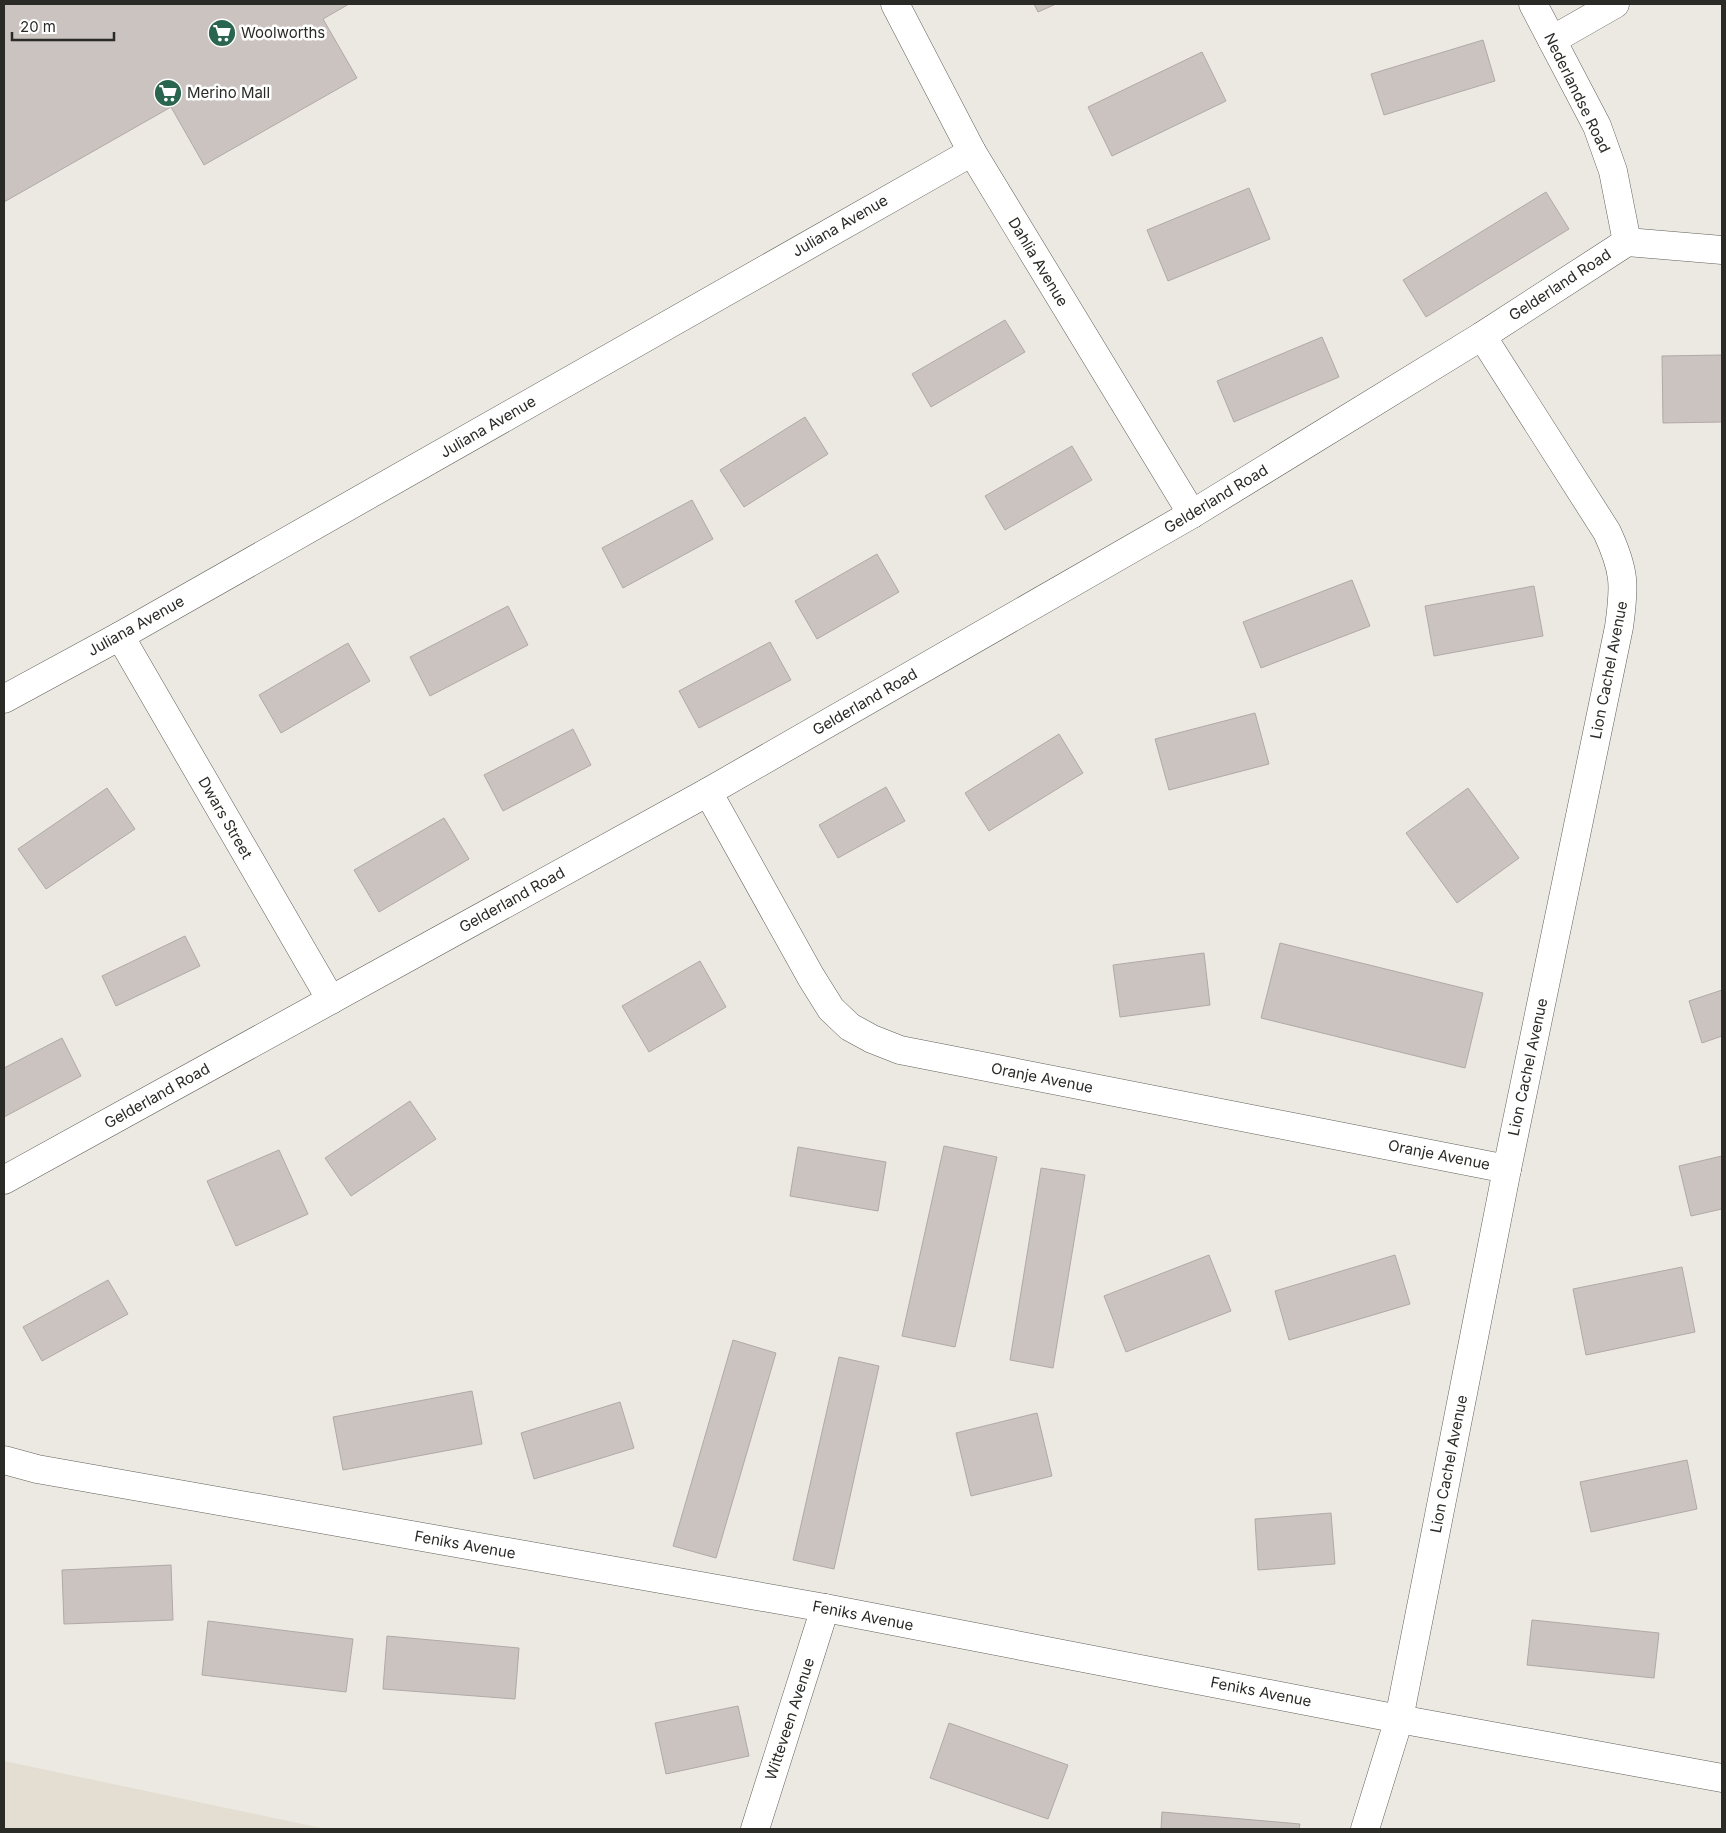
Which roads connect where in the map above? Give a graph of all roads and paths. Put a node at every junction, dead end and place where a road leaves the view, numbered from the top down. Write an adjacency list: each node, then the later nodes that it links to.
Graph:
1 (895, 4): 5 (street, Dahlia Avenue)
2 (1534, 4): 4 (street, Nederlandse Road)
3 (1615, 4): 4 (street)
4 (1552, 40): 6 (street, Nederlandse Road)
5 (972, 152): 9 (street, Dahlia Avenue); 10 (street, Juliana Avenue)
6 (1627, 242): 7 (street, Gelderland Road); 8 (street, Gelderland Road)
7 (1722, 250)
8 (1482, 336): 9 (street, Gelderland Road); 14 (street, Lion Cachel Avenue)
9 (1192, 514): 12 (street, Gelderland Road)
10 (120, 636): 11 (street, Juliana Avenue); 13 (street, Dwars Street)
11 (4, 699)
12 (708, 792): 13 (street, Gelderland Road); 14 (street, Oranje Avenue)
13 (330, 1000): 15 (street, Gelderland Road)
14 (1508, 1169): 18 (street, Lion Cachel Avenue)
15 (4, 1180)
16 (4, 1460): 17 (street, Feniks Avenue)
17 (825, 1608): 18 (street, Feniks Avenue); 20 (street, Witteveen Avenue)
18 (1399, 1719): 19 (street, Feniks Avenue); 21 (street, Lion Cachel Avenue)
19 (1722, 1778)
20 (755, 1829)
21 (1365, 1829)

